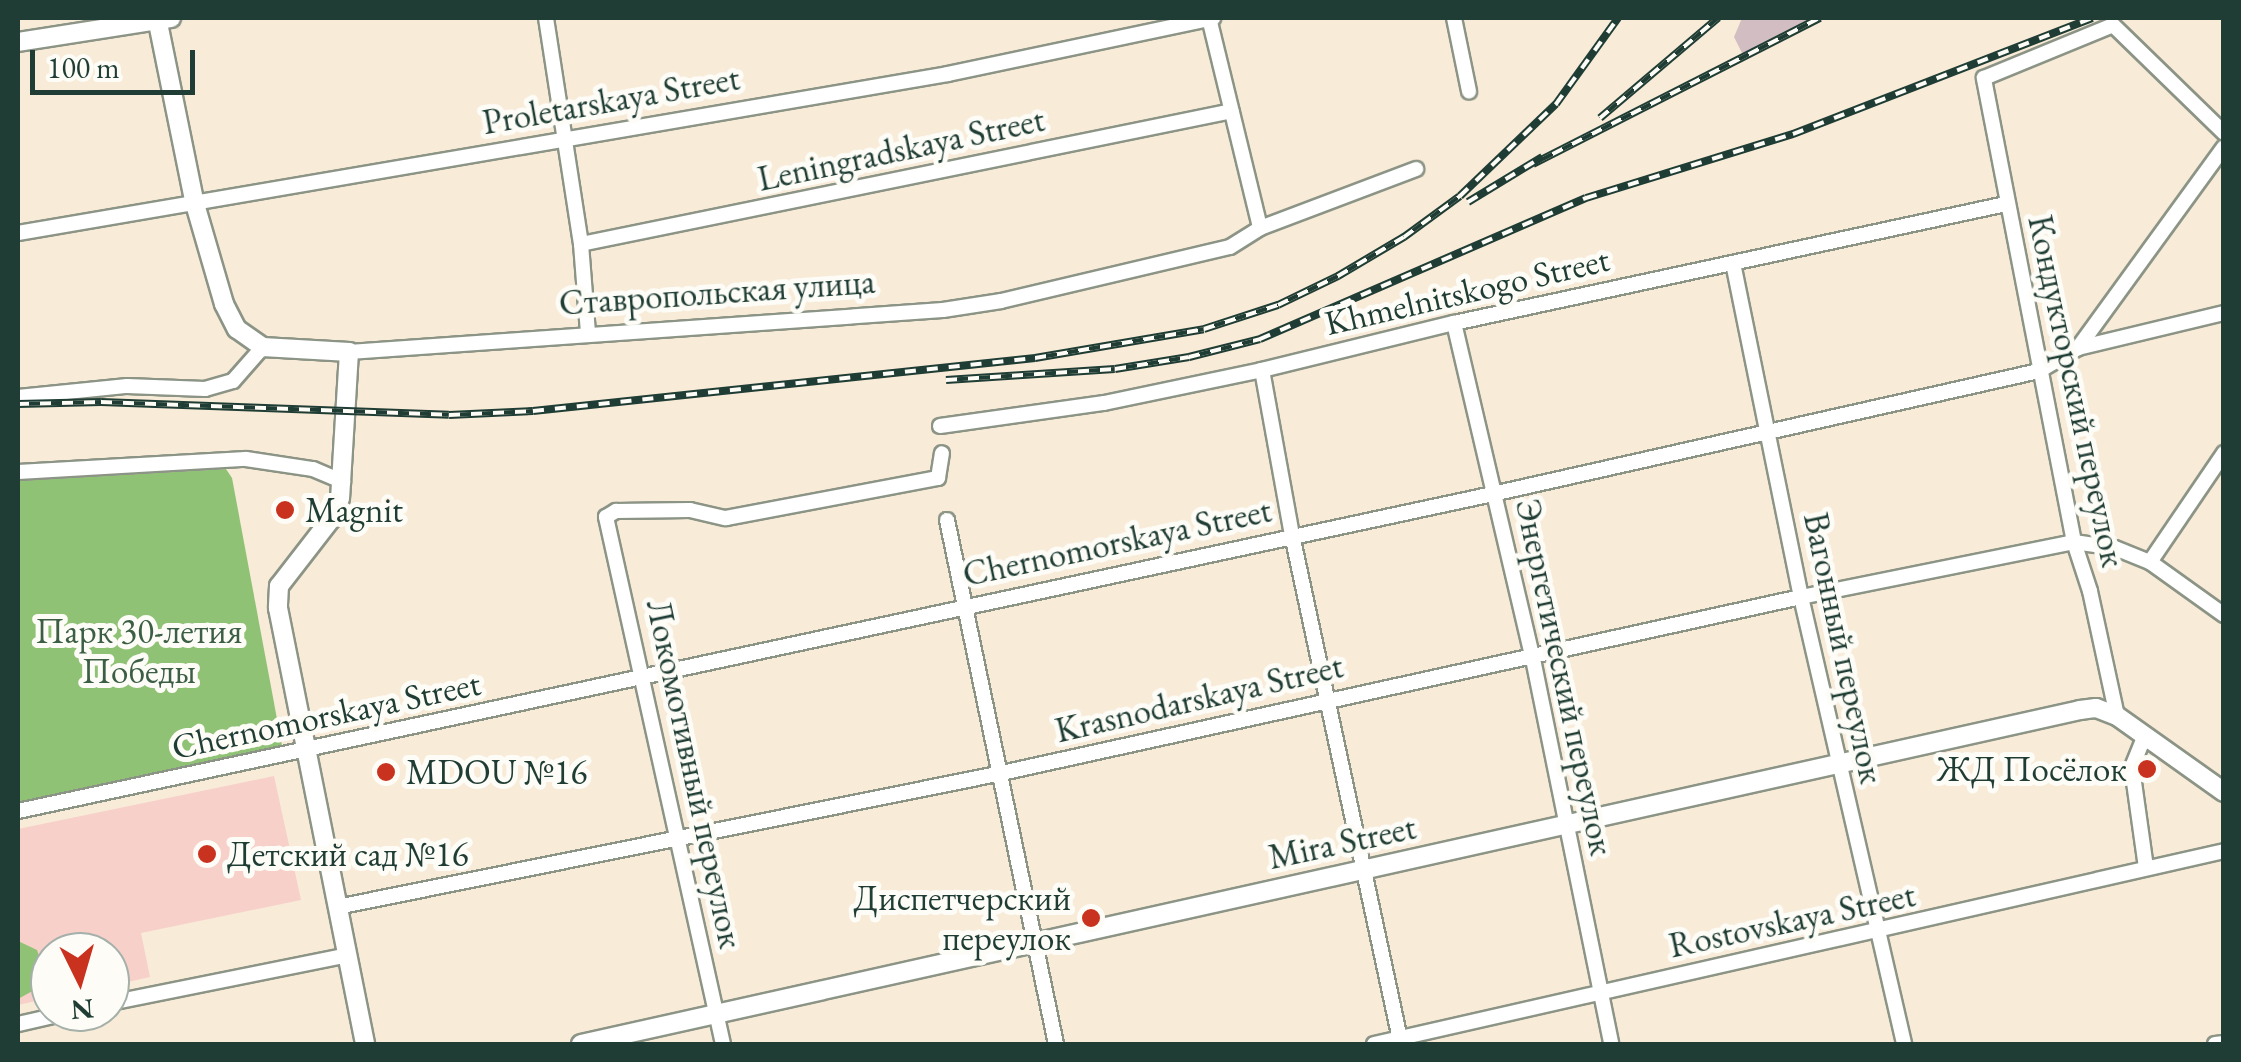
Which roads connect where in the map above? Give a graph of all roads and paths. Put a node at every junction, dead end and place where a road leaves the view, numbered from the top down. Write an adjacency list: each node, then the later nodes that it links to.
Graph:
1 (161, 18): 5 (street); 12 (street)
2 (546, 18): 9 (street)
3 (1210, 18): 7 (street); 9 (street, Proletarskaya Street)
4 (1454, 18): 6 (street)
5 (18, 42)
6 (1469, 91)
7 (1232, 112): 14 (street); 16 (street, Leningradskaya Street)
8 (2224, 133): 13 (street, Кондукторский переулок)
9 (564, 137): 12 (street, Proletarskaya Street); 16 (street)
10 (2224, 146): 22 (street)
11 (1416, 170): 14 (street, Ставропольская улица)
12 (195, 204): 15 (street, Proletarskaya Street); 21 (street)
13 (2006, 204): 17 (street, Khmelnitskogo Street); 25 (street, Кондукторский переулок)
14 (1260, 228): 20 (street, Ставропольская улица)
15 (18, 233)
16 (581, 244): 20 (street)
17 (1733, 263): 19 (street, Khmelnitskogo Street); 28 (street, Вагонный переулок)
18 (2224, 313): 22 (street, Chernomorskaya Street)
19 (1454, 322): 24 (street, Khmelnitskogo Street); 33 (street, Энергетический переулок)
20 (588, 332): 23 (street, Ставропольская улица)
21 (263, 347): 23 (street, Ставропольская улица); 26 (street)
22 (2078, 348): 25 (street, Chernomorskaya Street)
23 (349, 352): 32 (street)
24 (1262, 370): 27 (street, Khmelnitskogo Street); 35 (street)
25 (2039, 371): 28 (street, Chernomorskaya Street); 36 (street, Кондукторский переулок)
26 (18, 397)
27 (940, 426)
28 (1766, 432): 33 (street, Chernomorskaya Street); 38 (street, Вагонный переулок)
29 (942, 453): 42 (street, Локомотивный переулок)
30 (2224, 454): 37 (street)
31 (18, 472): 32 (street)
32 (344, 482): 46 (street)
33 (1497, 493): 35 (street, Chernomorskaya Street); 41 (street, Энергетический переулок)
34 (947, 520): 39 (street)
35 (1292, 535): 39 (street, Chernomorskaya Street); 43 (street)
36 (2074, 542): 37 (street); 38 (street, Krasnodarskaya Street); 44 (street, Кондукторский переулок)
37 (2150, 562): 40 (street)
38 (1801, 596): 41 (street, Krasnodarskaya Street); 47 (street, Вагонный переулок)
39 (963, 606): 42 (street, Chernomorskaya Street); 48 (street)
40 (2224, 615)
41 (1533, 659): 43 (street, Krasnodarskaya Street); 51 (street, Энергетический переулок)
42 (642, 675): 46 (street, Chernomorskaya Street); 52 (street, Локомотивный переулок)
43 (1326, 699): 48 (street, Krasnodarskaya Street); 55 (street)
44 (2117, 716): 45 (street); 47 (street, Mira Street)
45 (2145, 735): 49 (street); 54 (street)
46 (305, 750): 50 (street, Chernomorskaya Street); 56 (street)
47 (1837, 763): 51 (street, Mira Street); 57 (street, Вагонный переулок)
48 (997, 774): 52 (street, Krasnodarskaya Street); 58 (street)
49 (2224, 792)
50 (18, 811)
51 (1566, 826): 55 (street, Mira Street); 60 (street, Энергетический переулок)
52 (678, 841): 56 (street, Krasnodarskaya Street); 62 (street, Локомотивный переулок)
53 (2224, 851): 54 (street, Rostovskaya Street)
54 (2146, 868): 57 (street, Rostovskaya Street)
55 (1366, 870): 58 (street, Mira Street); 63 (street)
56 (337, 907): 59 (street)
57 (1876, 933): 60 (street, Rostovskaya Street); 71 (street, Вагонный переулок)
58 (1036, 940): 62 (street, Mira Street); 68 (street)
59 (346, 956): 61 (street); 65 (street)
60 (1600, 992): 63 (street, Rostovskaya Street); 70 (street, Энергетический переулок)
61 (130, 999)
62 (717, 1014): 66 (street, Mira Street); 67 (street, Локомотивный переулок)
63 (1400, 1042): 69 (street, Rostovskaya Street)
64 (2224, 1043): 72 (street)
65 (364, 1044)
66 (580, 1044)
67 (723, 1044)
68 (1056, 1044)
69 (1374, 1044)
70 (1611, 1044)
71 (1904, 1044)
72 (2214, 1044)

